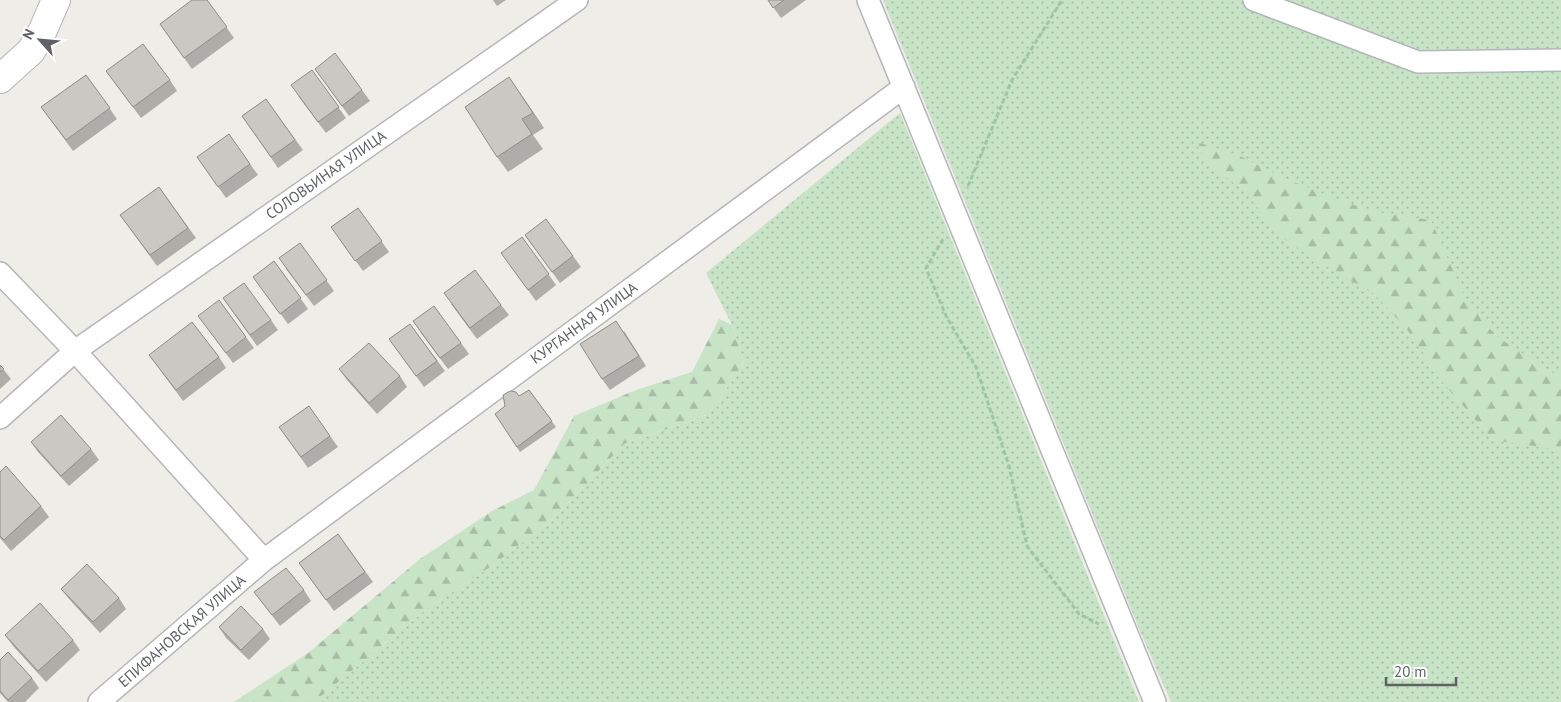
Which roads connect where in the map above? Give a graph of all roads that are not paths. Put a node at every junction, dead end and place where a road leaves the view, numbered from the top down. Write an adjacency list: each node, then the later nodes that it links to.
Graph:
1 (56, 0): 6 (street)
2 (577, 0): 9 (street, СОЛОВЬИНАЯ УЛИЦА)
3 (868, 0): 7 (street)
4 (1254, 0): 5 (street)
5 (1561, 60)
6 (0, 79)
7 (904, 87): 11 (street, КУРГАННАЯ УЛИЦА); 13 (street)
8 (0, 273): 9 (street)
9 (75, 351): 10 (street, СОЛОВЬИНАЯ УЛИЦА); 11 (street)
10 (0, 418)
11 (264, 560): 12 (street, ЕПИФАНОВСКАЯ УЛИЦА)
12 (99, 702)
13 (1155, 702)

